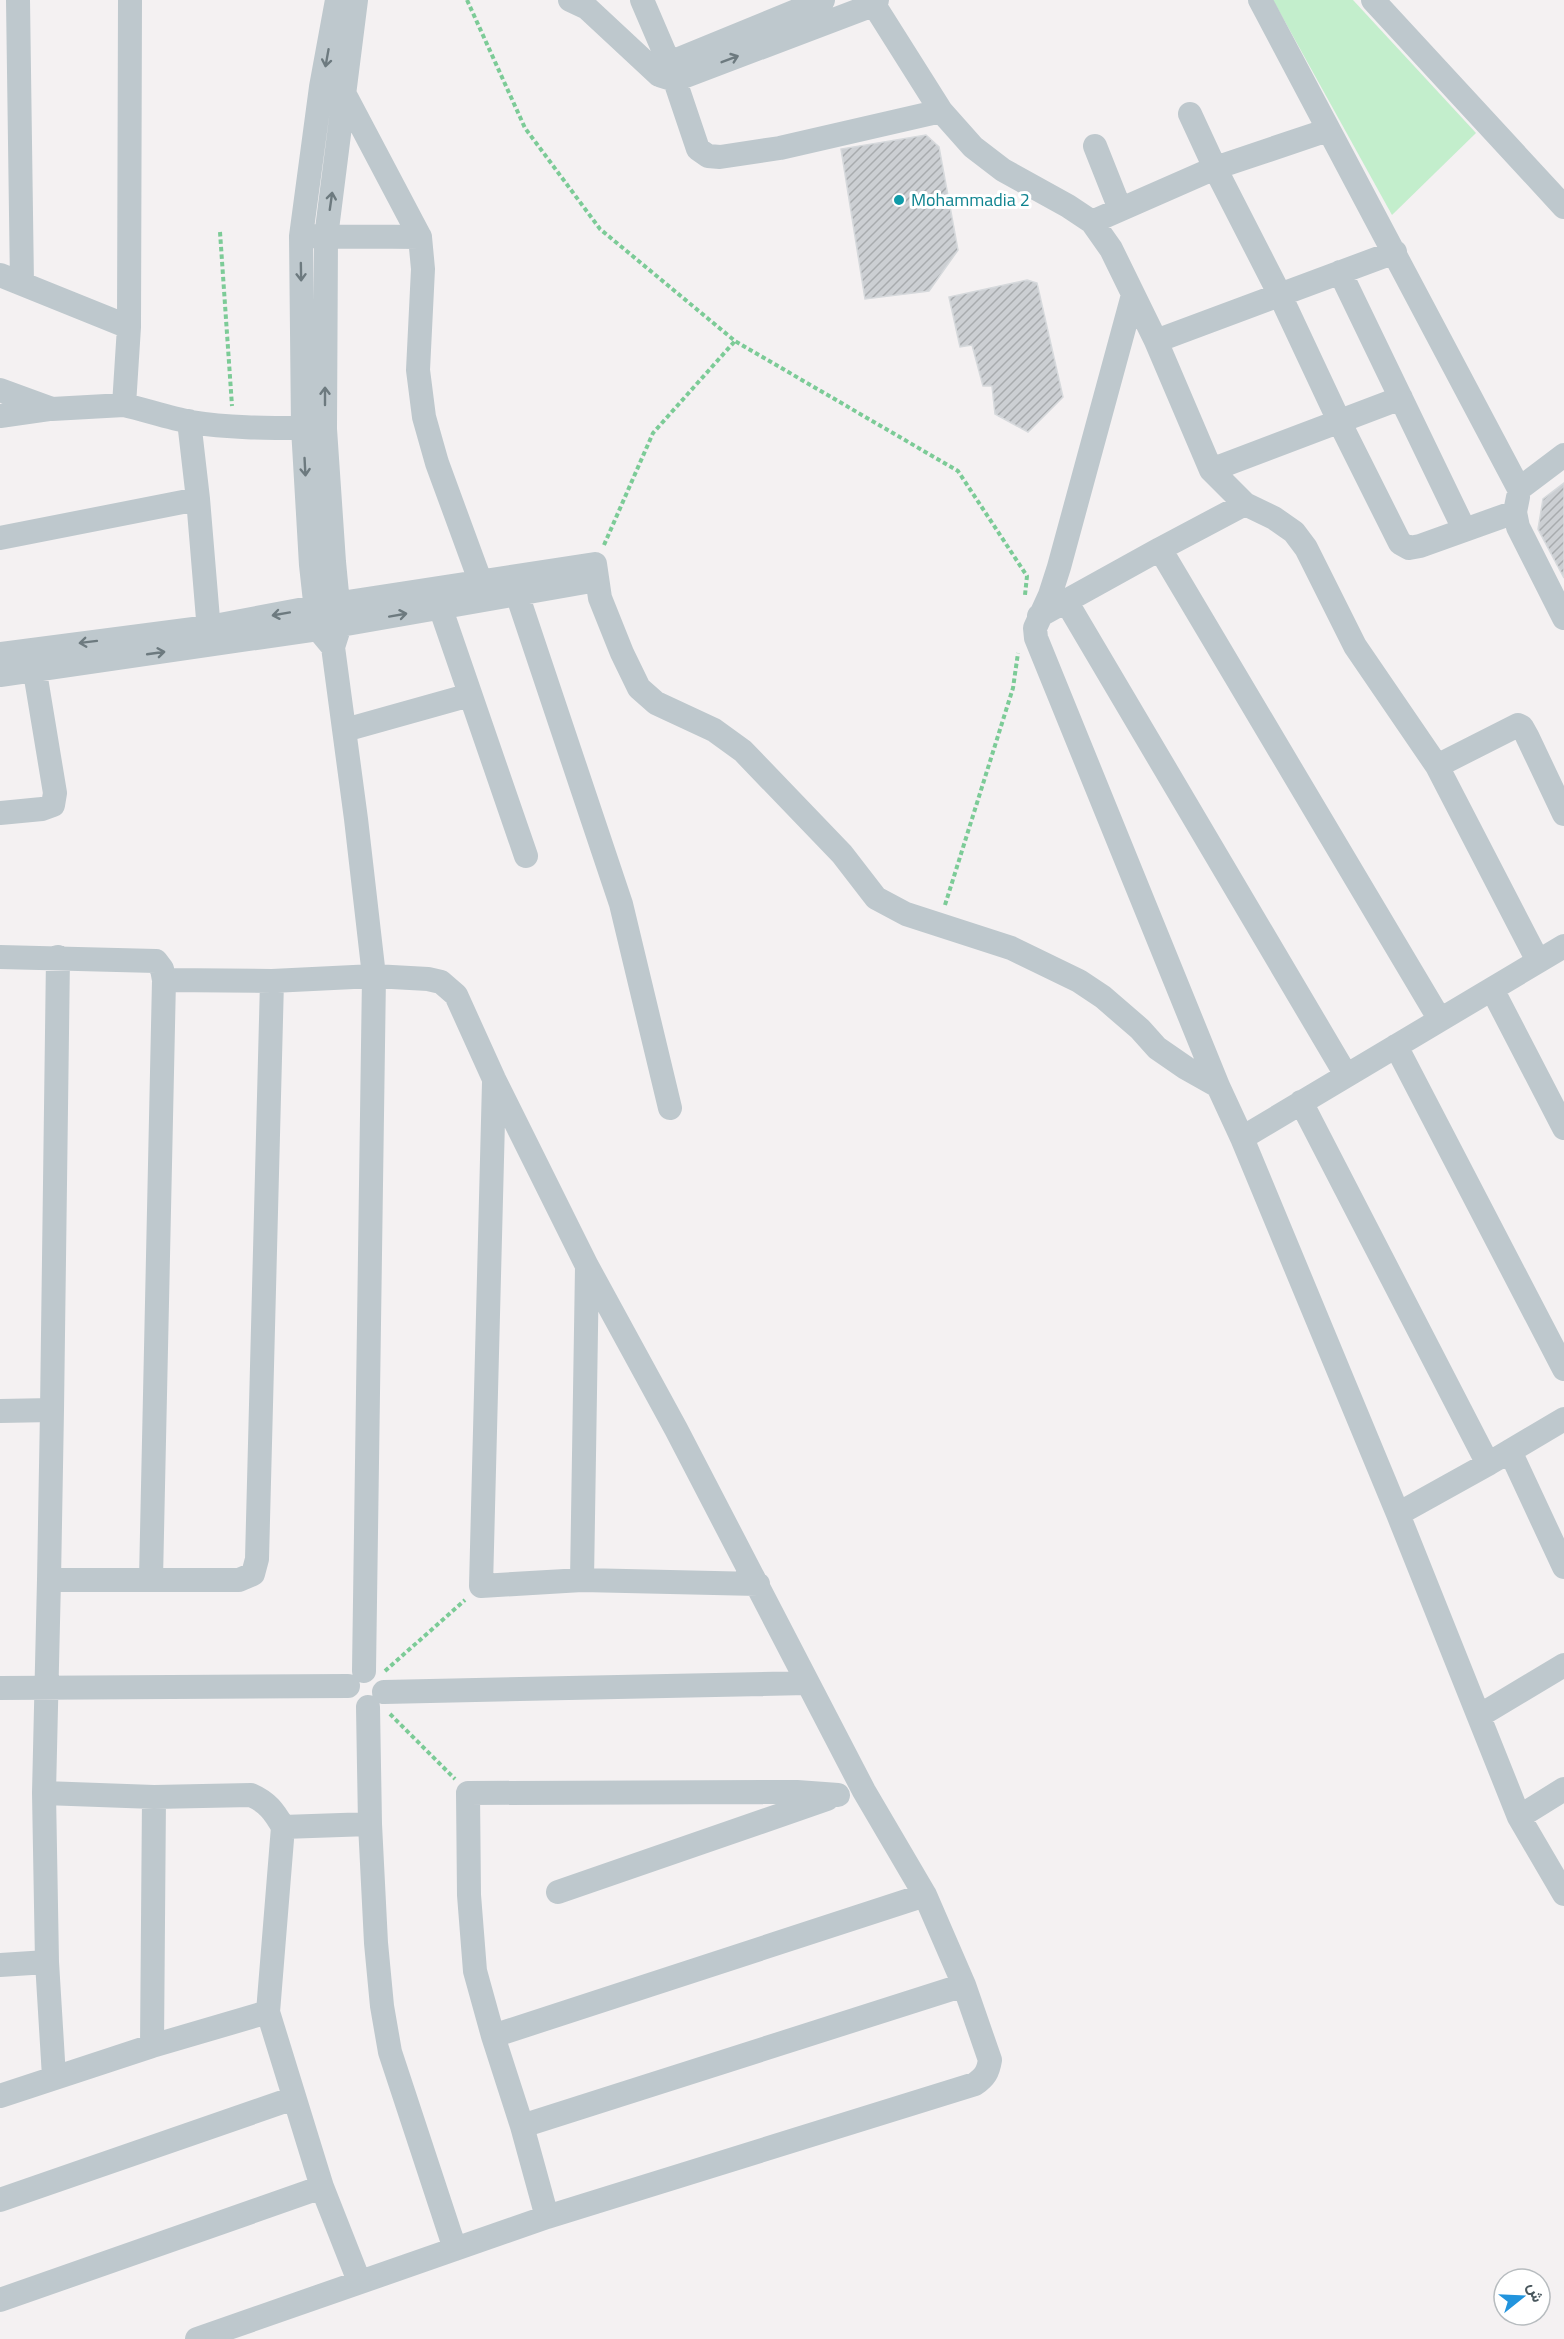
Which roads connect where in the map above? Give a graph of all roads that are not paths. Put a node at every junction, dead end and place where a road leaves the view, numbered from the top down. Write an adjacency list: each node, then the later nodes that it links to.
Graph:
1 (18, 0): 27 (street)
2 (130, 0): 30 (street)
3 (351, 0): 11 (street, one-way to 11); 12 (street)
4 (570, 0): 10 (street)
5 (642, 0): 10 (street)
6 (823, 0): 10 (street)
7 (1260, 0): 15 (street)
8 (1374, 0): 18 (street)
9 (874, 2): 10 (street, one-way to 9); 13 (street)
10 (668, 73): 13 (street)
11 (321, 87): 12 (street); 21 (street)
12 (345, 93): 22 (street, one-way to 12); 23 (street)
13 (941, 111): 20 (street)
14 (1190, 114): 17 (street)
15 (1328, 130): 17 (street); 24 (street)
16 (1095, 146): 19 (street)
17 (1215, 168): 19 (street); 29 (street)
18 (1564, 207)
19 (1120, 208): 20 (street)
20 (1092, 222): 28 (street)
21 (301, 236): 22 (street); 39 (street, one-way to 39)
22 (326, 237): 23 (street); 54 (street, one-way to 22)
23 (420, 237): 48 (street)
24 (1395, 252): 25 (street); 43 (street)
25 (1340, 273): 29 (street); 33 (street)
26 (0, 275): 27 (street)
27 (22, 284): 30 (street)
28 (1133, 295): 31 (street); 52 (street)
29 (1280, 295): 31 (street); 38 (street)
30 (129, 327): 34 (street)
31 (1156, 341): 41 (street)
32 (0, 390): 35 (street)
33 (1401, 398): 38 (street); 45 (street)
34 (124, 405): 35 (street); 37 (street)
35 (52, 409): 36 (street)
36 (0, 416)
37 (189, 421): 39 (street); 42 (street)
38 (1340, 423): 41 (street); 45 (street)
39 (303, 428): 54 (street, one-way to 54)
40 (1564, 455): 43 (street)
41 (1211, 470): 44 (street)
42 (198, 499): 46 (street); 55 (street)
43 (1517, 500): 45 (street); 53 (street)
44 (1245, 504): 47 (street); 61 (street)
45 (1464, 529)
46 (0, 538)
47 (1160, 549): 51 (street); 73 (street)
48 (481, 583): 49 (street); 50 (street)
49 (514, 586): 50 (street); 77 (street); 79 (street)
50 (437, 598): 54 (street); 59 (street)
51 (1066, 601): 52 (street); 75 (street)
52 (1032, 608): 77 (street)
53 (1564, 618)
54 (329, 622): 55 (street); 60 (street)
55 (209, 636): 57 (street)
56 (0, 654): 57 (street)
57 (33, 659): 58 (street); 62 (street)
58 (0, 675)
59 (470, 695): 60 (street); 64 (street)
60 (345, 730): 69 (street)
61 (1437, 766): 63 (street); 68 (street)
62 (0, 813)
63 (1564, 813)
64 (526, 856)
65 (1564, 946): 68 (street)
66 (0, 957): 67 (street)
67 (58, 957): 70 (street); 84 (street)
68 (1538, 961): 72 (street)
69 (374, 976): 71 (street); 76 (street); 99 (street)
70 (164, 980): 71 (street); 91 (street)
71 (272, 981): 91 (street)
72 (1492, 989): 73 (street); 80 (street)
73 (1440, 1020): 74 (street)
74 (1396, 1046): 75 (street); 83 (street)
75 (1346, 1075): 78 (street)
76 (494, 1079): 82 (street); 93 (street)
77 (1218, 1086): 81 (street)
78 (1301, 1102): 81 (street); 88 (street)
79 (670, 1108)
80 (1564, 1128)
81 (1242, 1138): 89 (street)
82 (586, 1266): 93 (street); 94 (street)
83 (1564, 1369)
84 (52, 1410): 85 (street); 92 (street)
85 (0, 1411)
86 (1564, 1419): 87 (street)
87 (1510, 1451): 88 (street); 90 (street)
88 (1488, 1464): 89 (street)
89 (1398, 1514): 100 (street)
90 (1564, 1567)
91 (151, 1579): 92 (street)
92 (49, 1580): 98 (street)
93 (582, 1580): 94 (street)
94 (758, 1584): 96 (street)
95 (1564, 1665): 100 (street)
96 (807, 1683): 99 (street); 102 (street)
97 (0, 1688): 98 (street)
98 (45, 1688): 99 (street); 103 (street)
99 (370, 1689): 107 (street)
100 (1479, 1716): 106 (street)
101 (1564, 1789): 106 (street)
102 (864, 1791): 104 (street); 111 (street)
103 (44, 1793): 105 (street); 112 (street)
104 (838, 1795): 109 (street); 116 (street)
105 (154, 1797): 108 (street); 117 (street)
106 (1519, 1817): 110 (street)
107 (370, 1824): 108 (street); 125 (street)
108 (283, 1827): 115 (street)
109 (558, 1892)
110 (1564, 1894)
111 (925, 1895): 114 (street); 116 (street)
112 (47, 1962): 113 (street); 118 (street)
113 (0, 1965)
114 (964, 1985): 121 (street); 124 (street)
115 (268, 2012): 117 (street); 120 (street)
116 (493, 2036): 121 (street)
117 (152, 2046): 118 (street)
118 (54, 2077): 119 (street)
119 (0, 2096)
120 (294, 2098): 122 (street); 123 (street)
121 (522, 2126): 124 (street)
122 (322, 2187): 126 (street); 127 (street)
123 (0, 2200)
124 (547, 2217): 125 (street)
125 (455, 2249): 126 (street)
126 (359, 2281): 128 (street)
127 (0, 2300)
128 (197, 2339)

